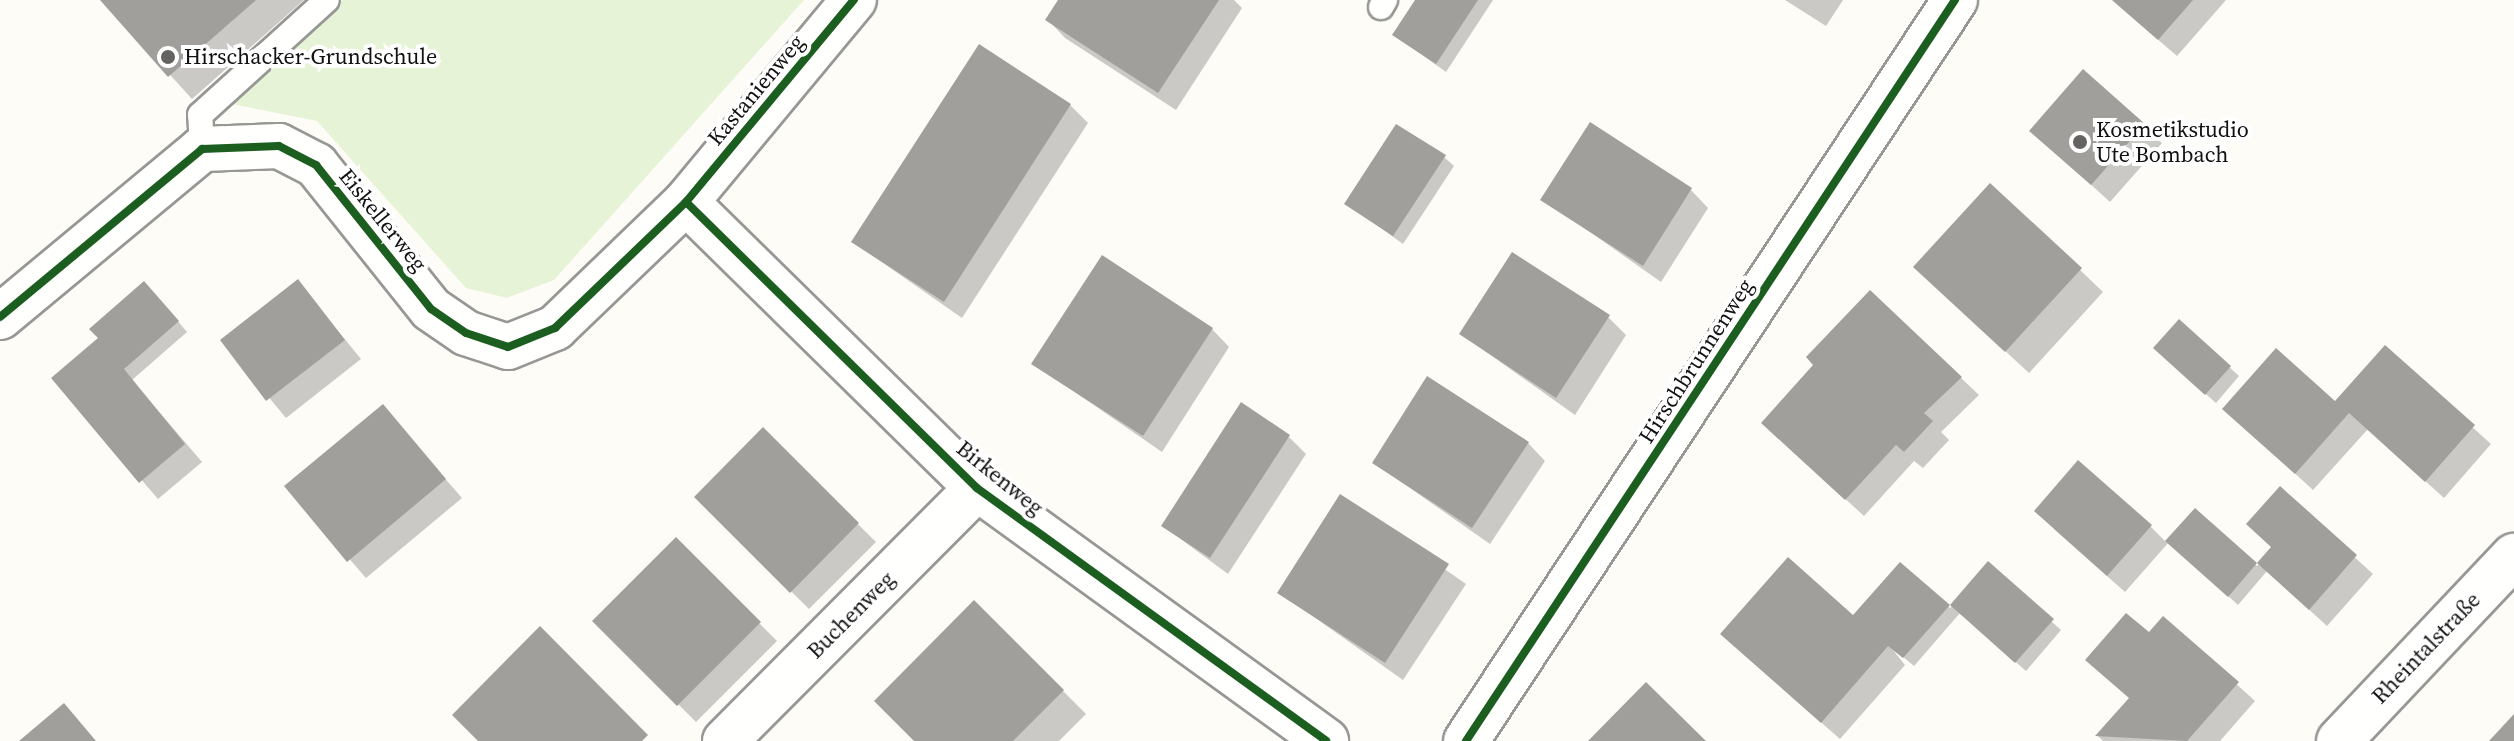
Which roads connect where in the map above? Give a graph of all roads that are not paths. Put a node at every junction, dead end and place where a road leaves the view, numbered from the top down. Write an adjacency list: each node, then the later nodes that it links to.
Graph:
1 (327, 0): 4 (lane)
2 (854, 0): 5 (street, Kastanienweg)
3 (1955, 0): 11 (street, Hirschbrunnenweg)
4 (202, 149): 5 (street, Eiskellerweg); 6 (street)
5 (686, 202): 7 (street, Birkenweg)
6 (0, 317)
7 (977, 488): 9 (street, Buchenweg); 10 (street, Birkenweg)
8 (2514, 556): 12 (street, Rheintalstraße)
9 (725, 741)
10 (1326, 741)
11 (1466, 741)
12 (2339, 741)

